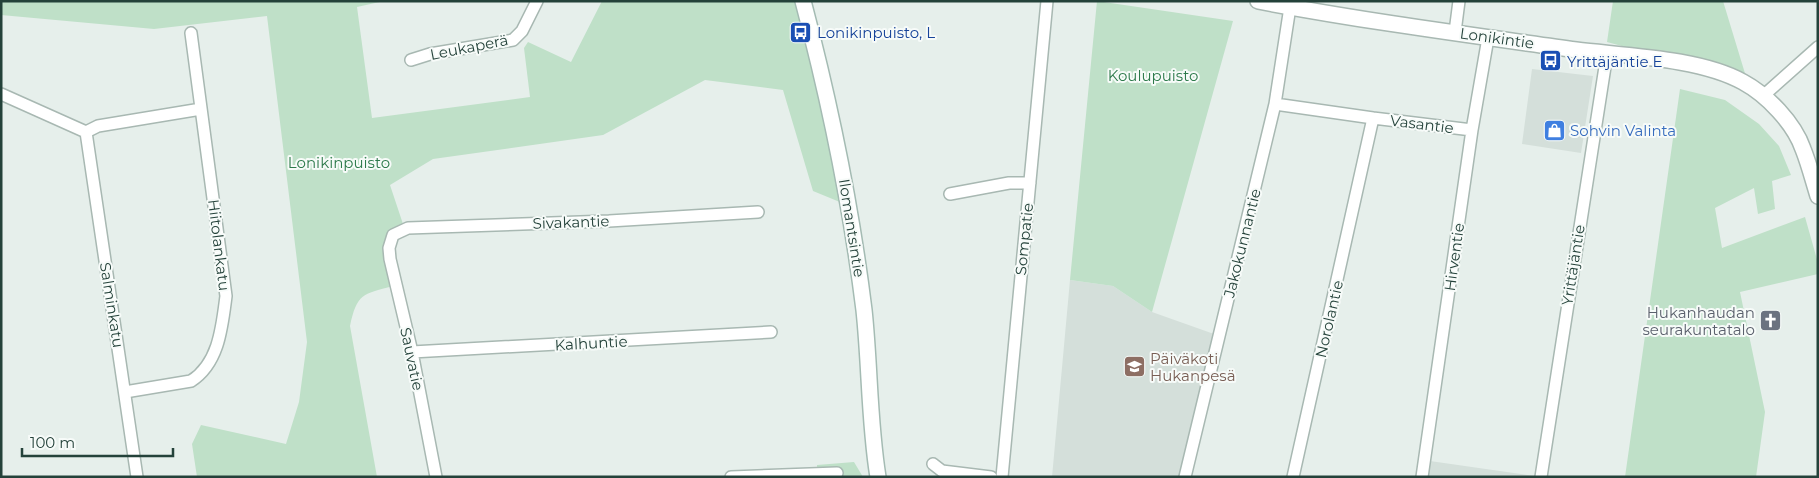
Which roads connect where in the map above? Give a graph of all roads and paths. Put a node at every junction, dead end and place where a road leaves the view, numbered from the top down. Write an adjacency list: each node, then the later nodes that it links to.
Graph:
1 (537, 1): 12 (street, Leukaperä)
2 (804, 1): 29 (street, Ilomantsintie)
3 (1047, 1): 21 (street, Sompatie)
4 (1258, 1): 6 (street, Lonikintie)
5 (1459, 1): 8 (street)
6 (1290, 7): 8 (street, Lonikintie); 15 (street, Jakokunnantie)
7 (191, 32): 16 (street, Hiitolankatu)
8 (1455, 32): 9 (street, Lonikintie)
9 (1488, 38): 11 (street, Lonikintie); 18 (street, Hirventie)
10 (1818, 47): 14 (street)
11 (1607, 54): 14 (street, Lonikintie); 42 (street, Yrittäjäntie)
12 (411, 60)
13 (1, 94): 19 (street)
14 (1763, 96): 23 (street, Lonikintie)
15 (1275, 104): 17 (street, Vasantie); 39 (street, Jakokunnantie)
16 (201, 109): 19 (street); 28 (street, Hiitolankatu)
17 (1373, 118): 18 (street, Vasantie); 20 (street, Vasantie)
18 (1472, 130): 41 (street, Hirventie)
19 (86, 132): 28 (street, Salminkatu)
20 (1364, 162): 40 (street, Norolantie)
21 (1030, 182): 22 (street); 38 (street, Sompatie)
22 (950, 194)
23 (1818, 196)
24 (758, 212): 25 (street, Sivakantie)
25 (390, 241): 27 (street, Sauvatie)
26 (771, 332): 27 (street, Kalhuntie)
27 (412, 352): 33 (street, Sauvatie)
28 (125, 392): 32 (street, Salminkatu)
29 (875, 458): 35 (street, Ilomantsintie); 36 (street, Ilomantsintie)
30 (933, 464): 37 (street)
31 (837, 473): 34 (street)
32 (137, 477)
33 (436, 477)
34 (731, 477)
35 (873, 477)
36 (878, 477)
37 (992, 477)
38 (1002, 477)
39 (1185, 477)
40 (1293, 477)
41 (1422, 477)
42 (1541, 477)

